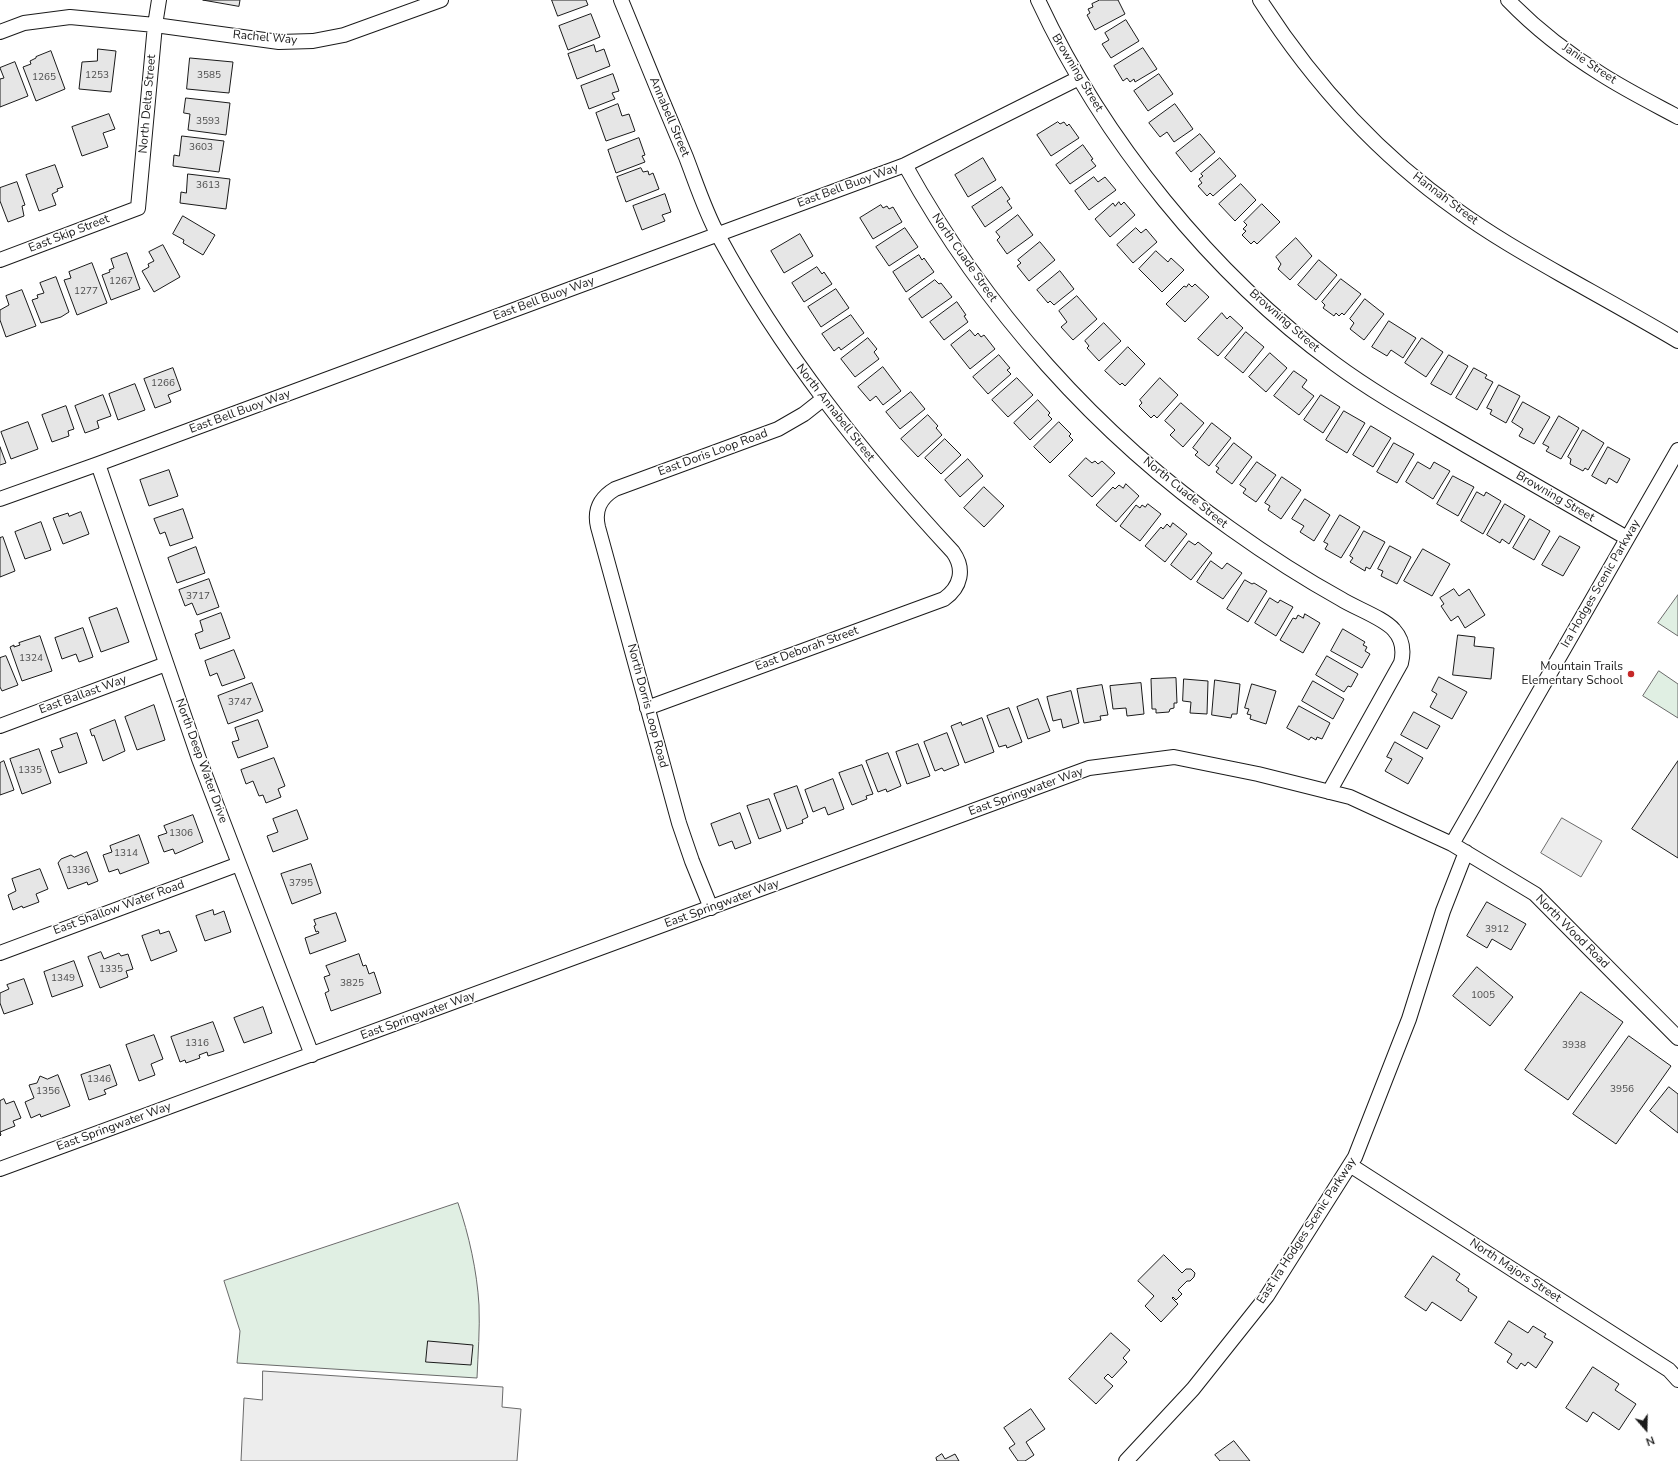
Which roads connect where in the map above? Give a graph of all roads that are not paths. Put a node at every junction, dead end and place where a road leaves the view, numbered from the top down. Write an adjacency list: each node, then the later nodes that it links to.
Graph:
1 (159, 0): 8 (street, North Delta Street)
2 (441, 0): 7 (street, Rachel Way)
3 (620, 0): 14 (street, Annabell Street)
4 (1038, 0): 10 (street, Browning Street)
5 (1260, 0): 16 (street, Hannah Street)
6 (1508, 0): 11 (street, Janie Street)
7 (412, 5): 8 (street, Rachel Way)
8 (155, 25): 9 (street, Rachel Way); 13 (street, North Delta Street)
9 (0, 32)
10 (1079, 78): 12 (street, East Bell Buoy Way); 22 (street, Browning Street)
11 (1678, 117)
12 (905, 165): 14 (street, East Bell Buoy Way); 27 (street, North Cuade Street)
13 (138, 208): 15 (street, East Skip Street)
14 (718, 234): 17 (street, North Annabell Street); 19 (street, East Bell Buoy Way)
15 (0, 260)
16 (1678, 341)
17 (823, 399): 21 (street, East Doris Loop Road); 23 (street, North Annabell Street)
18 (1678, 450): 22 (street, Ira Hodges Scenic Parkway)
19 (98, 464): 20 (street, East Bell Buoy Way); 24 (street, North Deep Water Drive)
20 (0, 499)
21 (600, 502): 25 (street, North Dorris Loop Road)
22 (1627, 538): 28 (street, Ira Hodges Scenic Parkway)
23 (959, 581): 25 (street, East Deborah Street)
24 (166, 664): 26 (street, East Ballast Way); 30 (street, North Deep Water Drive)
25 (647, 708): 31 (street, North Dorris Loop Road)
26 (0, 726)
27 (1329, 792): 28 (street, East Springwater Way); 31 (street, East Springwater Way)
28 (1452, 844): 29 (street, North Wood Road)
29 (1466, 852): 33 (street, North Wood Road); 35 (street, East Ira Hodges Scenic Parkway)
30 (239, 864): 32 (street, East Shallow Water Road); 34 (street, North Deep Water Drive)
31 (711, 908): 34 (street, East Springwater Way)
32 (0, 953)
33 (1678, 1038)
34 (312, 1056): 36 (street, East Springwater Way)
35 (1350, 1165): 37 (street, North Majors Street); 38 (street, East Ira Hodges Scenic Parkway)
36 (0, 1169)
37 (1678, 1380)
38 (1126, 1461)

